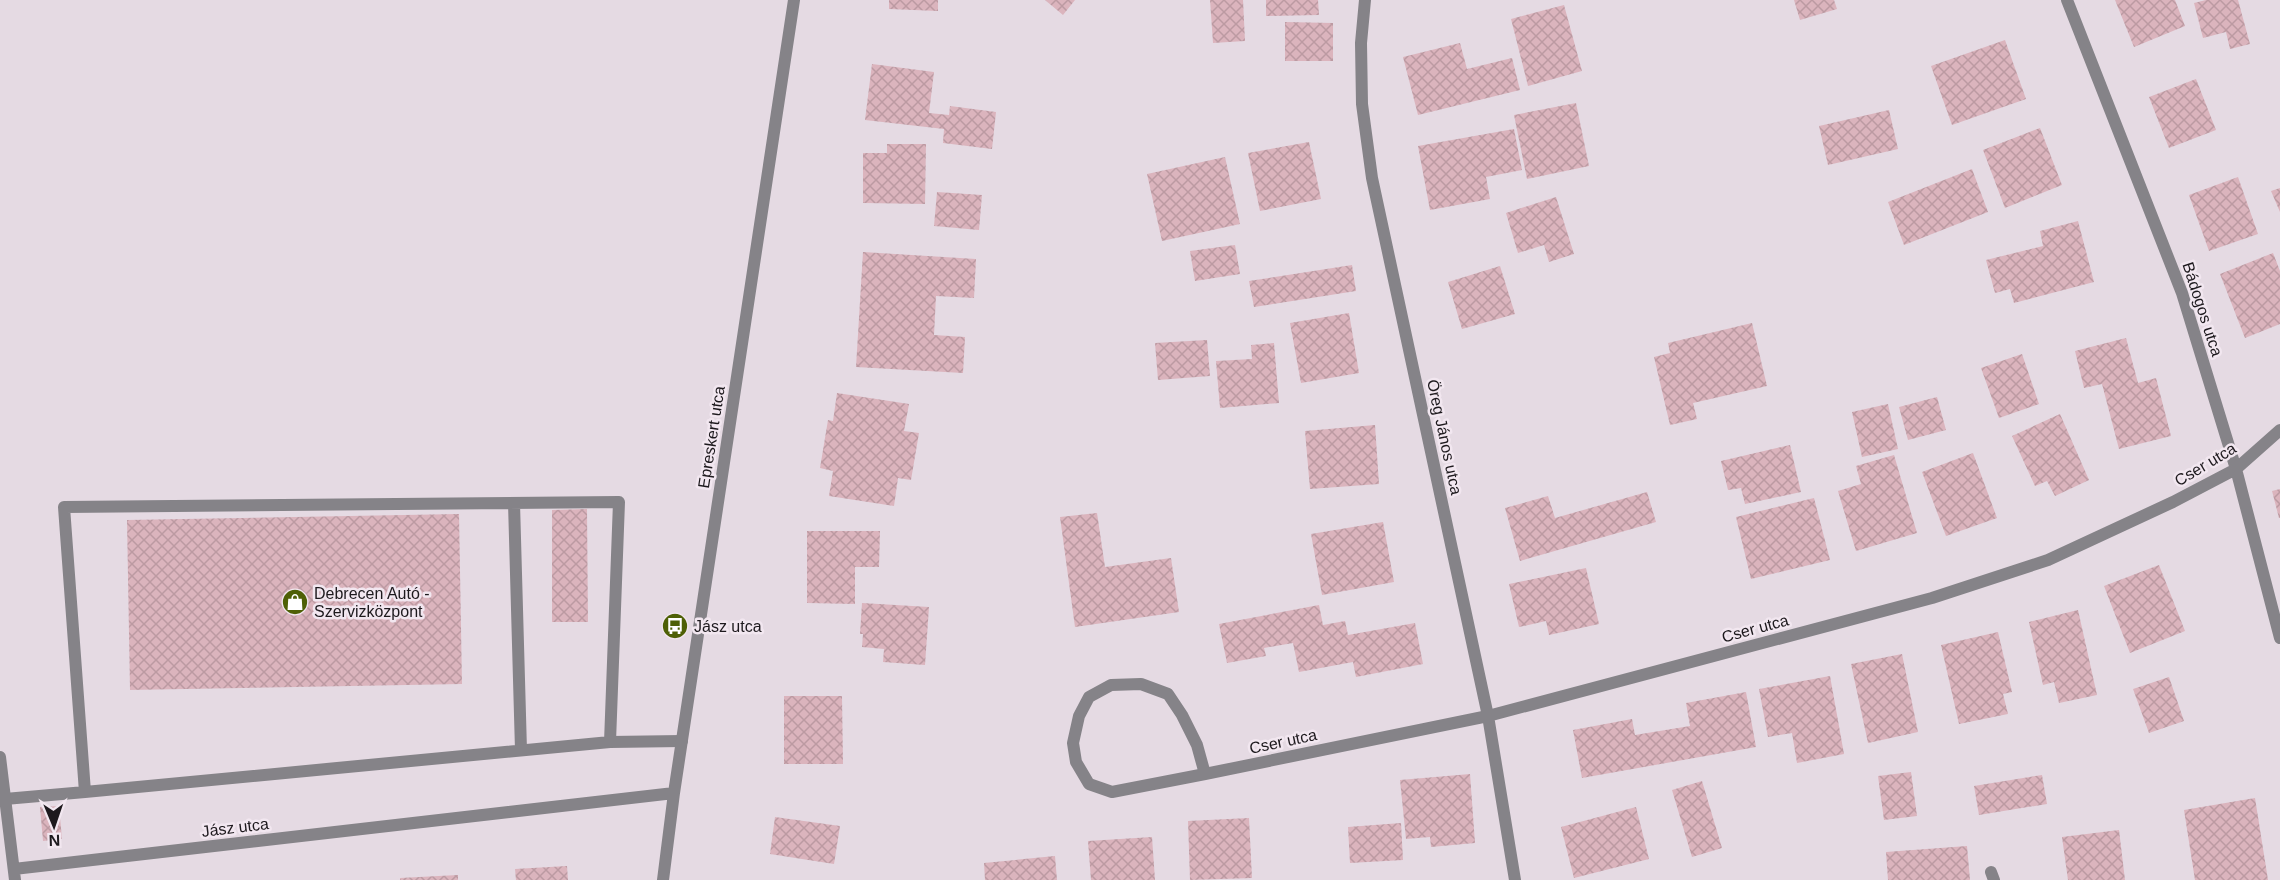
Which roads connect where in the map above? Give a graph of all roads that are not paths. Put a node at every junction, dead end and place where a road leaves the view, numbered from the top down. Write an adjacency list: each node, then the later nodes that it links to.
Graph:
1 (794, 0): 9 (street, Epreskert utca)
2 (1365, 0): 8 (street, Öreg János utca)
3 (2067, 0): 5 (street, Bádogos utca)
4 (2280, 430): 5 (street, Cser utca)
5 (2236, 469): 7 (street, Bádogos utca); 8 (street, Cser utca)
6 (514, 503): 10 (street); 11 (street); 14 (street)
7 (2280, 638)
8 (1488, 716): 13 (street, Cser utca); 19 (street, Öreg János utca)
9 (682, 741): 10 (street); 15 (street, Epreskert utca)
10 (610, 742): 11 (street)
11 (521, 750): 14 (street)
12 (0, 757): 16 (street)
13 (1205, 774): 13 (street, Cser utca)
14 (85, 792): 16 (street)
15 (674, 793): 17 (street, Jász utca); 18 (street, Epreskert utca)
16 (5, 799): 17 (street)
17 (15, 874)
18 (663, 880)
19 (1515, 880)

